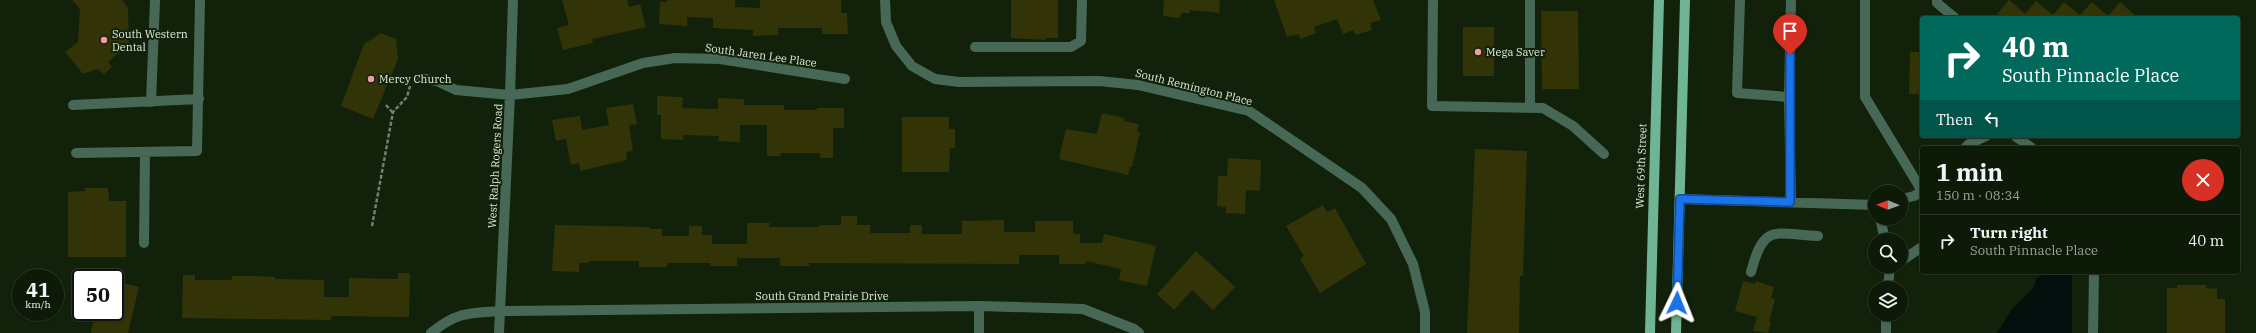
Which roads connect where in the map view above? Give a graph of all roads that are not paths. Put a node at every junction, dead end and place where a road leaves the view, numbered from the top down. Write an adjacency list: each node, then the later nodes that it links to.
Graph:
1 (155, 0): 21 (street)
2 (200, 0): 20 (street)
3 (512, 0): 18 (street, West Ralph Rogers Road)
4 (885, 0): 50 (street, South Remington Place)
5 (1082, 0): 15 (street)
6 (1433, 0): 23 (street)
7 (1530, 0): 23 (street)
8 (1659, 0): 51 (main road, West 69th Street)
9 (1685, 0): 34 (main road)
10 (1740, 0): 19 (street)
11 (1791, 0): 19 (street)
12 (1865, 0): 31 (street)
13 (1937, 0): 14 (street)
14 (1952, 16)
15 (975, 47)
16 (419, 78): 18 (street, South Jaren Lee Place)
17 (845, 79): 18 (street, South Jaren Lee Place)
18 (510, 95): 44 (street, West Ralph Rogers Road)
19 (1789, 97): 35 (street)
20 (199, 100): 21 (street); 28 (street)
21 (151, 102): 22 (street)
22 (74, 105)
23 (1530, 108): 30 (street)
24 (1980, 138): 26 (street)
25 (2018, 138): 27 (street)
26 (1967, 146)
27 (2026, 146)
28 (144, 152): 29 (street); 38 (street)
29 (76, 153)
30 (1604, 154)
31 (1920, 188)
32 (1920, 192): 33 (street)
33 (1908, 197)
34 (1680, 199): 35 (street); 52 (main road)
35 (1790, 202): 36 (street)
36 (1868, 205)
37 (1818, 236): 41 (street)
38 (144, 244)
39 (1920, 248): 40 (street)
40 (1908, 256)
41 (1751, 272)
42 (2094, 274): 54 (street)
43 (979, 306): 44 (street, South Grand Prairie Drive); 48 (street); 49 (street, South Grand Prairie Drive)
44 (500, 311): 46 (street, South Grand Prairie Drive); 47 (street, West Ralph Rogers Road)
45 (1886, 321): 53 (street)
46 (431, 333)
47 (499, 333)
48 (979, 333)
49 (1139, 333)
50 (1425, 333)
51 (1650, 333)
52 (1676, 333)
53 (1886, 333)
54 (2092, 333)

